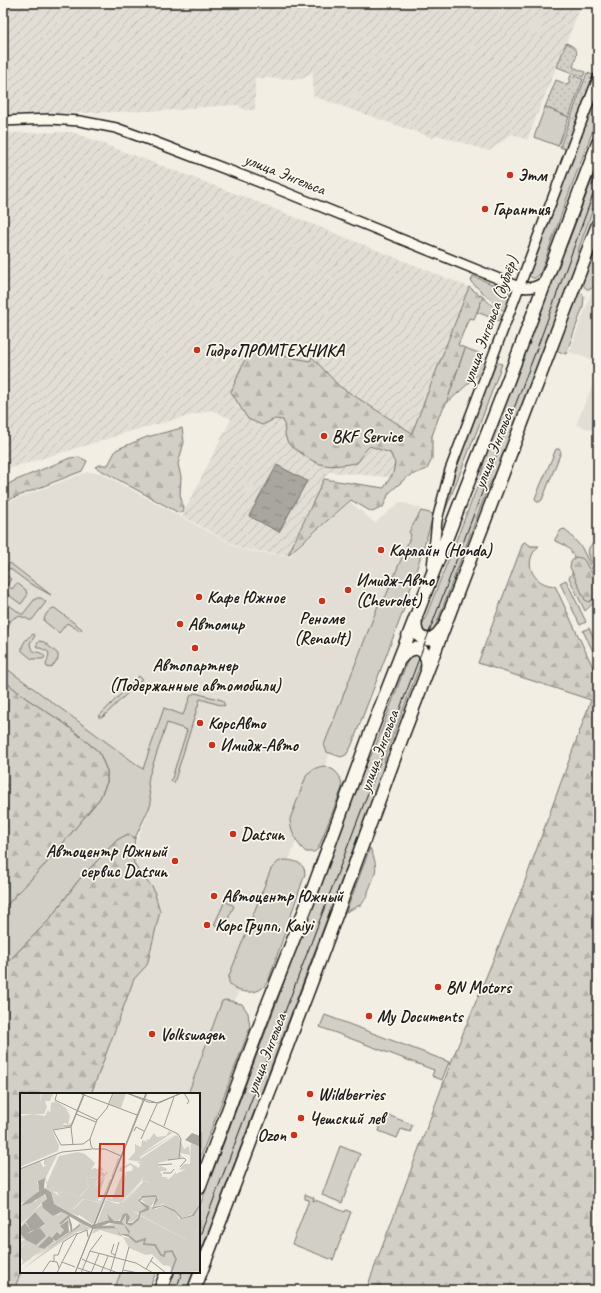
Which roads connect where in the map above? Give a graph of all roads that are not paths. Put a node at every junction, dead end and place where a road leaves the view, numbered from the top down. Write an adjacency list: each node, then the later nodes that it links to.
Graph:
1 (598, 78): 6 (street, улица Энгельса (дублёр))
2 (3, 121): 6 (street, улица Энгельса)
3 (598, 143): 5 (main road, улица Энгельса)
4 (598, 224): 9 (main road, улица Энгельса)
5 (546, 280): 6 (street, улица Энгельса); 7 (main road, улица Энгельса)
6 (519, 287): 7 (street, улица Энгельса (дублёр))
7 (431, 578): 8 (main road, улица Энгельса)
8 (419, 609): 9 (main road); 10 (main road, улица Энгельса)
9 (446, 620): 11 (main road, улица Энгельса)
10 (396, 667): 11 (main road); 12 (main road, улица Энгельса)
11 (425, 676): 15 (main road, улица Энгельса)
12 (200, 1185)
13 (167, 1273): 14 (main road)
14 (160, 1290)
15 (194, 1290)

